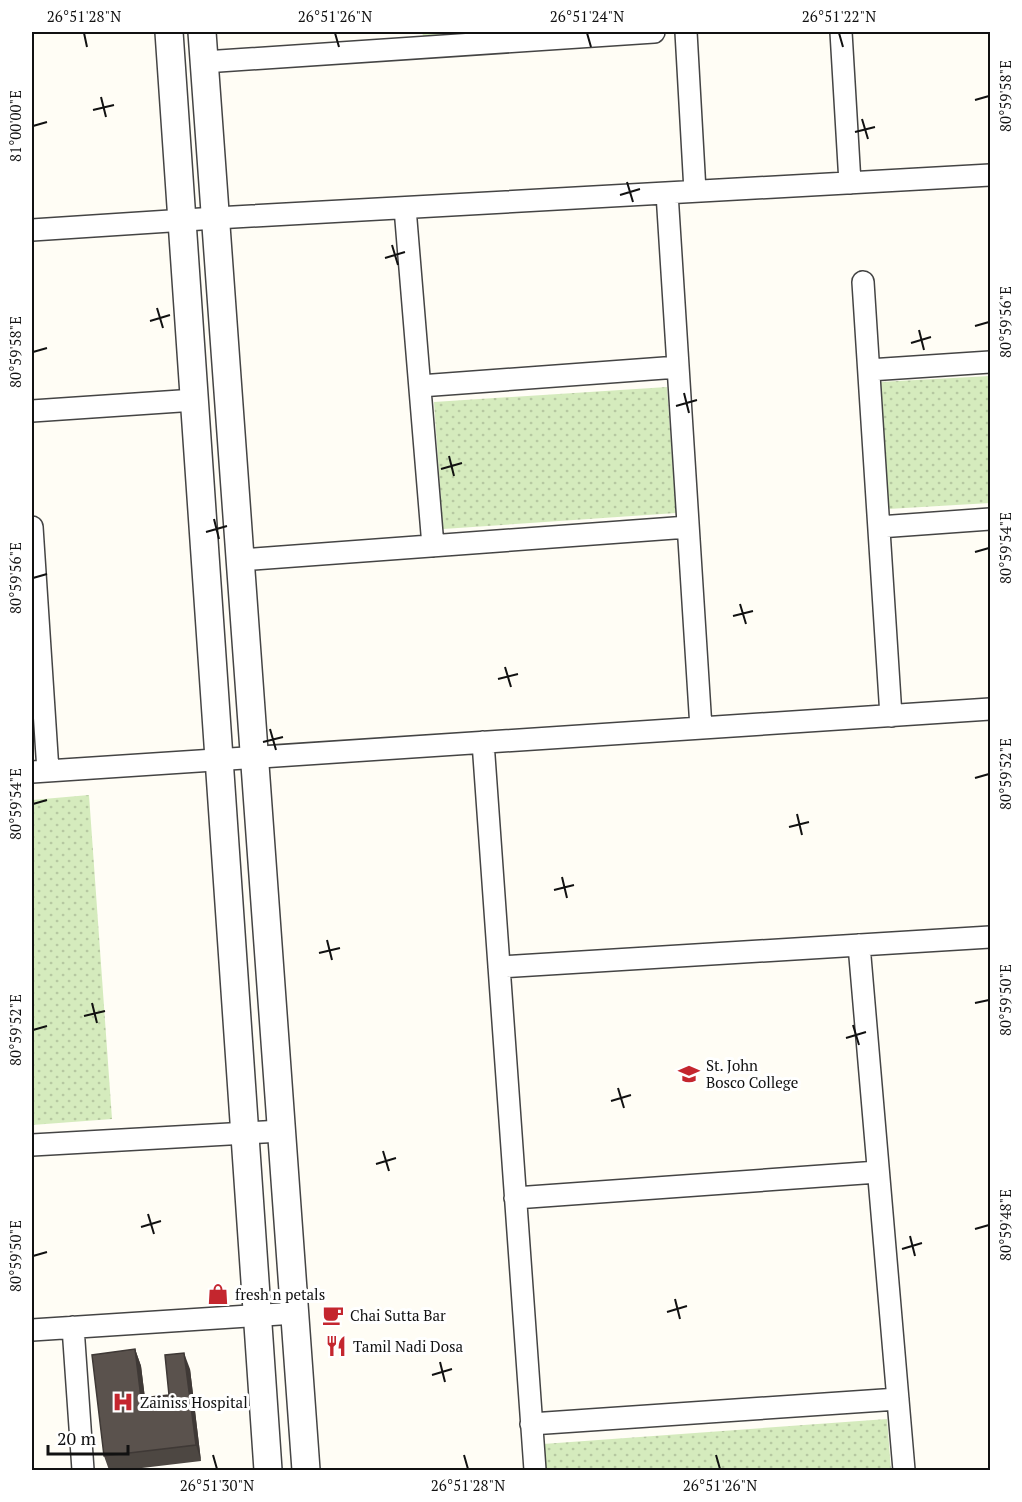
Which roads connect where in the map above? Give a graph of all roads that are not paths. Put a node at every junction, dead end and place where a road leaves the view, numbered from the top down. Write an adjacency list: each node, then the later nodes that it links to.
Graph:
1 (169, 32): 14 (street)
2 (202, 32): 7 (street)
3 (654, 32): 6 (street)
4 (686, 32): 10 (street)
5 (841, 32): 9 (street)
6 (403, 40): 7 (street)
7 (204, 62): 13 (street)
8 (990, 175): 9 (street)
9 (850, 183): 10 (street)
10 (695, 191): 11 (street)
11 (667, 193): 12 (street); 18 (street)
12 (405, 207): 13 (street); 20 (street)
13 (216, 218): 14 (street); 28 (street)
14 (183, 220): 15 (street); 21 (street)
15 (32, 230)
16 (863, 282): 19 (street)
17 (990, 362): 19 (street)
18 (678, 367): 20 (street); 25 (street)
19 (869, 370): 26 (street)
20 (420, 386): 27 (street)
21 (195, 400): 22 (street); 35 (street)
22 (32, 411)
23 (990, 519): 26 (street)
24 (32, 527): 29 (street)
25 (688, 527): 27 (street); 32 (street)
26 (879, 527): 31 (street)
27 (433, 546): 28 (street)
28 (240, 560): 34 (street)
29 (33, 582): 36 (street)
30 (990, 709): 31 (street)
31 (891, 716): 32 (street)
32 (701, 728): 33 (street)
33 (483, 742): 34 (street); 39 (street)
34 (255, 758): 35 (street); 40 (street)
35 (220, 760): 36 (street); 41 (street)
36 (40, 771)
37 (990, 937): 38 (street)
38 (859, 945): 39 (street); 43 (street)
39 (499, 968): 44 (street)
40 (282, 1131): 41 (street); 45 (street)
41 (245, 1133): 42 (street); 46 (street)
42 (32, 1145)
43 (878, 1172): 44 (street); 49 (street)
44 (515, 1198): 50 (street)
45 (295, 1313): 46 (street); 53 (street)
46 (258, 1315): 47 (street); 52 (street)
47 (72, 1327): 48 (street); 51 (street)
48 (32, 1330)
49 (898, 1399): 50 (street); 55 (street)
50 (531, 1424): 54 (street)
51 (83, 1470)
52 (268, 1470)
53 (306, 1470)
54 (535, 1470)
55 (904, 1470)

